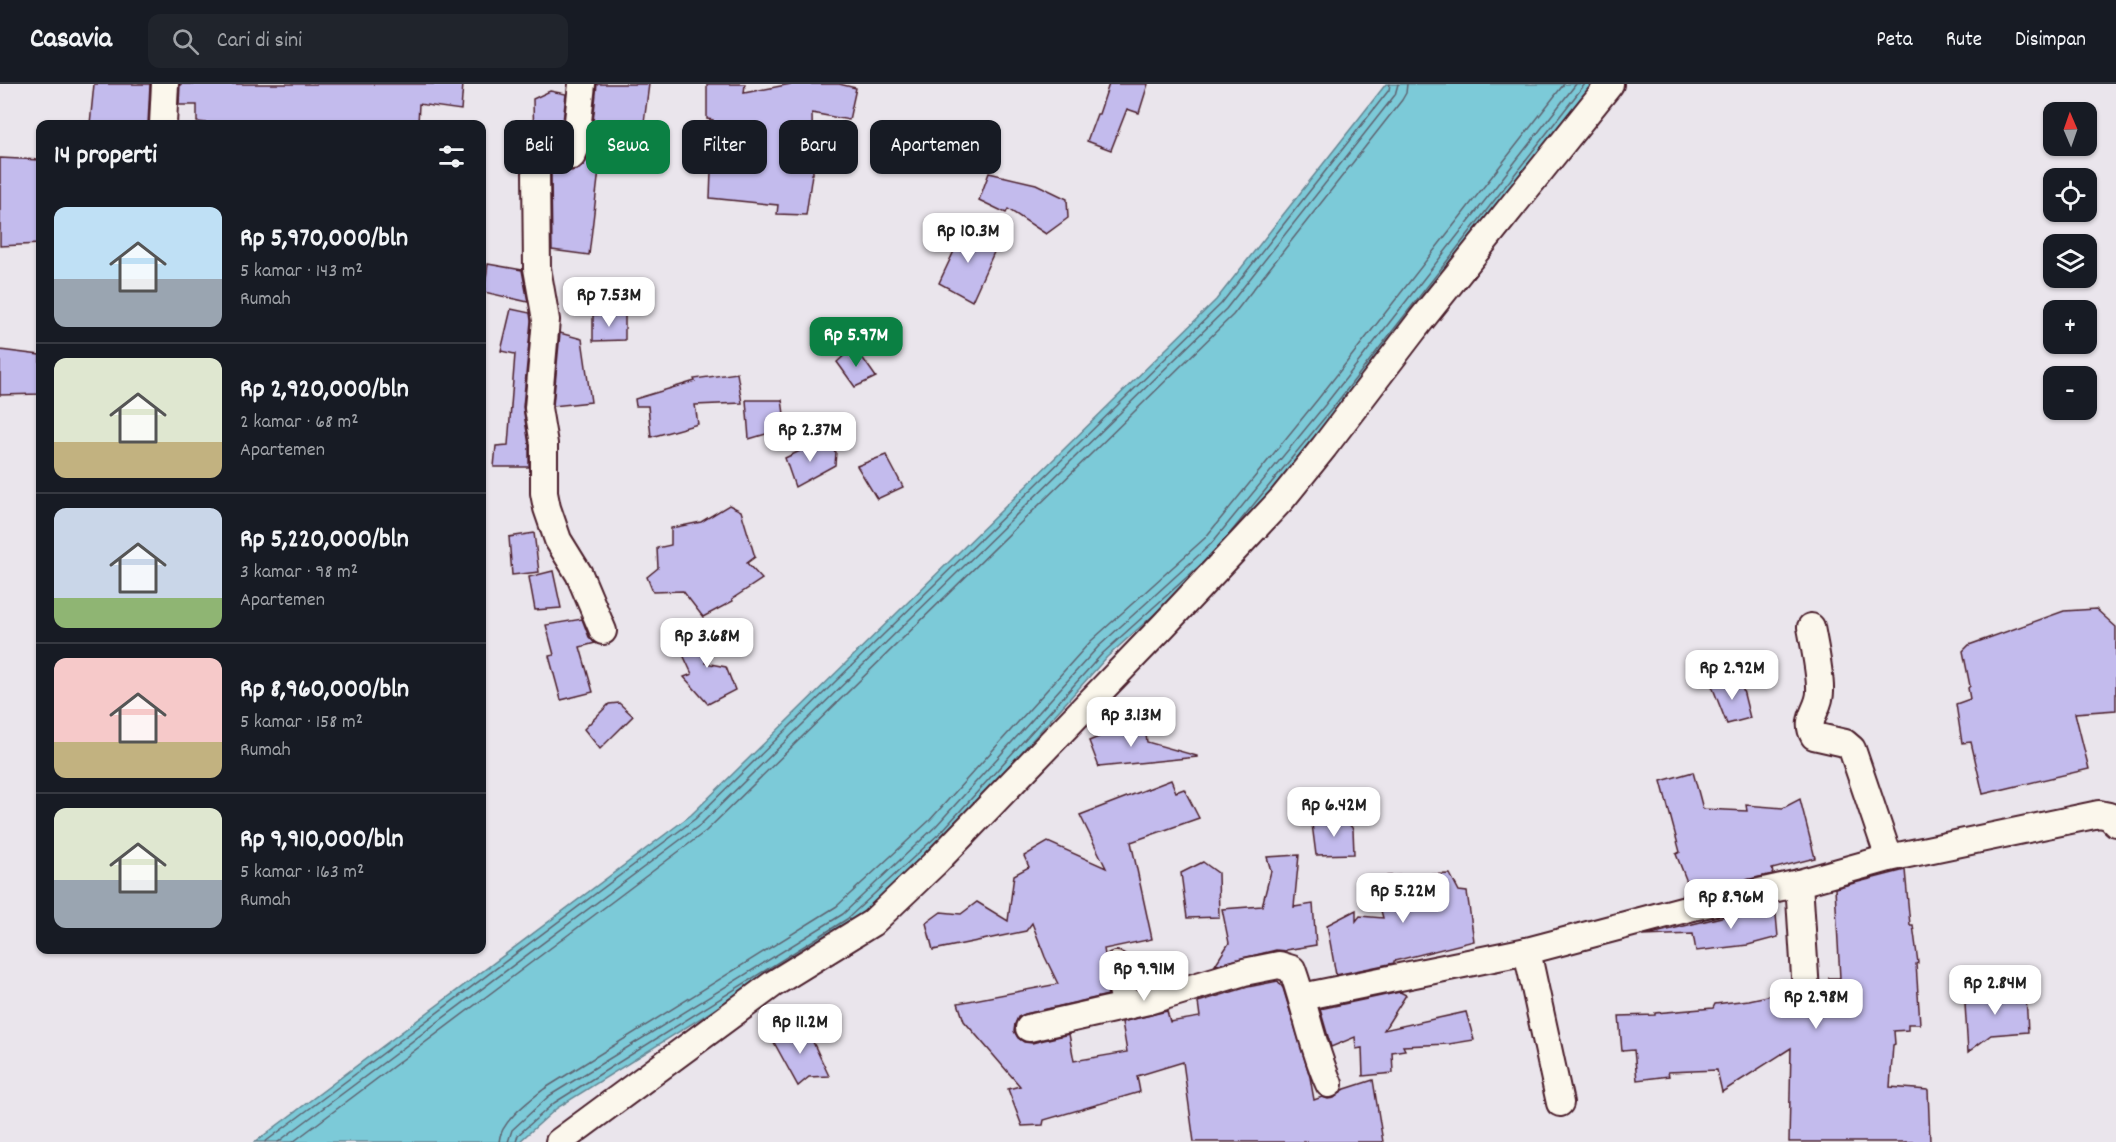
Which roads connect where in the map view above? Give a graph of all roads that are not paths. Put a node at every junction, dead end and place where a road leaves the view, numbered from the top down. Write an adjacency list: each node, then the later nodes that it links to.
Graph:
1 (165, 84): 4 (street)
2 (582, 84): 6 (street)
3 (1610, 84): 18 (street)
4 (163, 120)
5 (1811, 627): 8 (street)
6 (603, 631)
7 (2116, 823): 8 (street)
8 (1889, 858): 9 (street)
9 (1799, 883): 10 (street); 12 (street)
10 (1527, 951): 13 (street); 17 (street)
11 (1116, 965): 14 (street)
12 (1806, 992)
13 (1302, 997): 14 (street); 16 (street)
14 (1126, 1006): 15 (street)
15 (1029, 1028)
16 (1329, 1084)
17 (1560, 1103)
18 (559, 1142)

